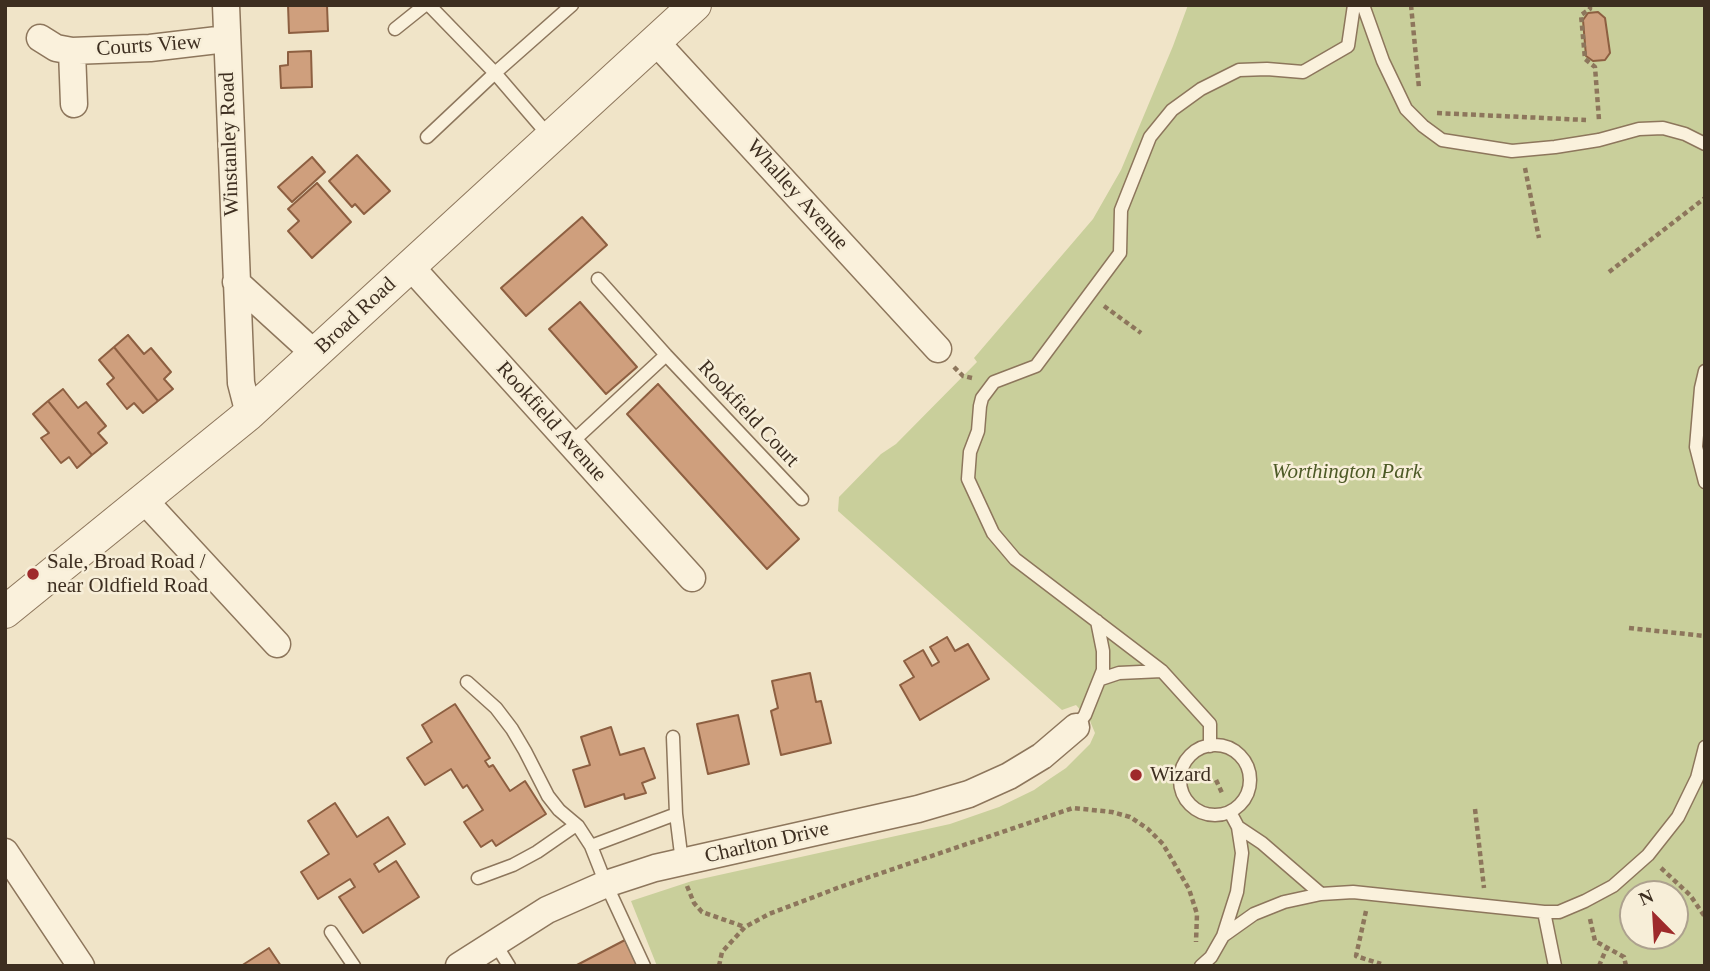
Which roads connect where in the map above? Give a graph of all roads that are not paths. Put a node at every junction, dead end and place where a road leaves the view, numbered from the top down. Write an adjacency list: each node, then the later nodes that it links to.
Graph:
1 (226, 5): 9 (street, Winstanley Road)
2 (427, 5): 7 (lane); 12 (lane)
3 (572, 5): 12 (lane)
4 (695, 5): 10 (street, Broad Road)
5 (1353, 5): 31 (lane)
6 (1363, 5): 16 (lane)
7 (395, 29)
8 (40, 38): 11 (street, Courts View)
9 (226, 39): 11 (street, Courts View); 19 (street, Winstanley Road)
10 (655, 41): 15 (street, Broad Road); 20 (street, Whalley Avenue)
11 (72, 51): 13 (street, Courts View)
12 (495, 73): 14 (lane); 15 (lane)
13 (74, 104)
14 (427, 137)
15 (550, 137): 17 (street, Broad Road)
16 (1705, 144)
17 (410, 266): 21 (street, Broad Road); 25 (street, Rookfield Avenue)
18 (598, 279): 22 (lane, Rookfield Court)
19 (236, 282): 21 (street); 24 (street, Winstanley Road)
20 (938, 349)
21 (315, 354): 24 (street, Broad Road)
22 (666, 355): 25 (lane, Rookfield Court); 27 (lane, Rookfield Court)
23 (1705, 371): 26 (lane)
24 (249, 414): 28 (street, Broad Road)
25 (570, 444): 29 (street, Rookfield Avenue)
26 (1705, 482)
27 (802, 499)
28 (144, 500): 30 (street, Broad Road); 32 (street)
29 (692, 578)
30 (5, 612)
31 (1097, 621): 33 (lane); 34 (lane)
32 (277, 644)
33 (1162, 671): 34 (lane); 38 (lane)
34 (1101, 680): 36 (lane)
35 (467, 682): 42 (lane)
36 (1076, 727): 46 (street, Charlton Drive)
37 (673, 737): 41 (lane)
38 (1210, 746): 40 (lane); 40 (lane)
39 (1705, 747): 50 (lane)
40 (1230, 812): 43 (lane)
41 (676, 814): 44 (lane); 46 (lane)
42 (576, 825): 44 (lane); 47 (lane)
43 (1238, 827): 49 (lane); 52 (lane)
44 (591, 846): 48 (lane)
45 (5, 852): 54 (street)
46 (682, 863): 48 (street, Charlton Drive)
47 (478, 878)
48 (606, 884): 53 (street, Charlton Drive); 58 (lane)
49 (1321, 894): 50 (lane); 52 (lane)
50 (1544, 912): 60 (lane)
51 (331, 932): 55 (lane)
52 (1223, 936): 59 (lane)
53 (495, 943): 56 (street, Charlton Drive); 57 (lane)
54 (81, 966)
55 (354, 966)
56 (458, 966)
57 (509, 966)
58 (644, 966)
59 (1201, 966)
60 (1555, 966)

